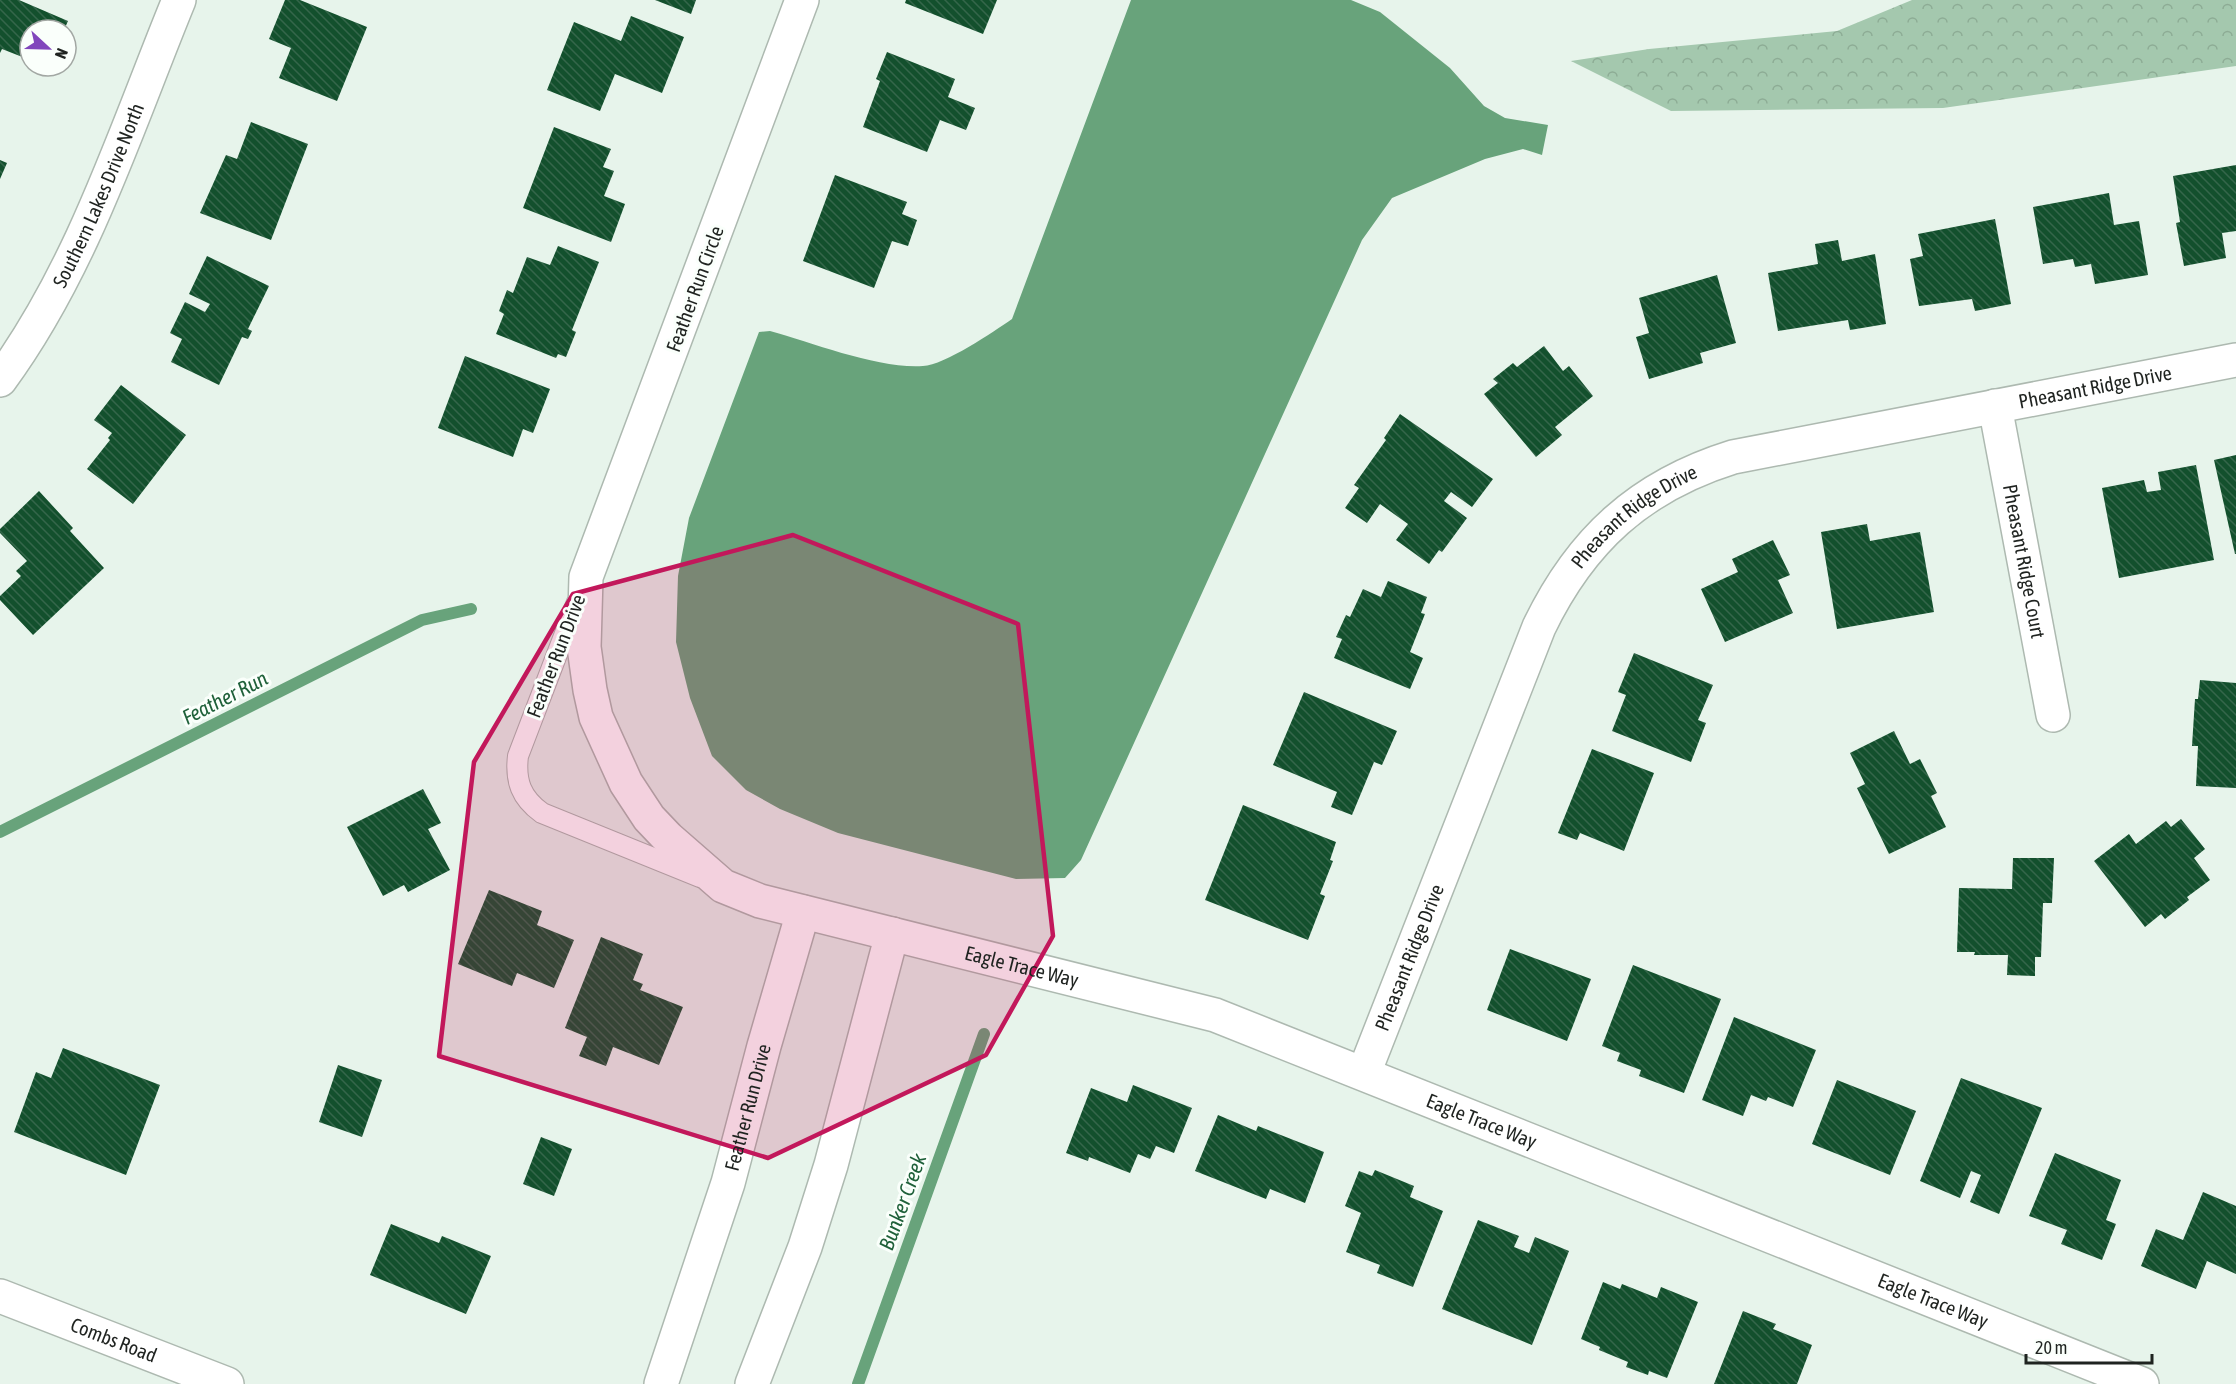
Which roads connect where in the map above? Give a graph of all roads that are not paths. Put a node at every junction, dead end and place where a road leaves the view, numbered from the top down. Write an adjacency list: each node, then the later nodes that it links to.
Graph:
1 (178, 0): 4 (street, Southern Lakes Drive North)
2 (802, 0): 6 (street, Feather Run Circle)
3 (2236, 360): 5 (street, Pheasant Ridge Drive)
4 (0, 380)
5 (1995, 406): 7 (street, Pheasant Ridge Court); 11 (street, Pheasant Ridge Drive)
6 (586, 577): 8 (street, Feather Run Drive); 8 (lane, Feather Run Drive)
7 (2053, 715)
8 (723, 886): 9 (street, Feather Run Drive)
9 (803, 912): 10 (street, Eagle Trace Way); 14 (street, Feather Run Drive)
10 (892, 934): 11 (street, Eagle Trace Way); 15 (street)
11 (1364, 1074): 16 (street, Eagle Trace Way)
12 (0, 1296): 13 (street, Combs Road)
13 (227, 1384)
14 (661, 1384)
15 (752, 1384)
16 (2142, 1384)

